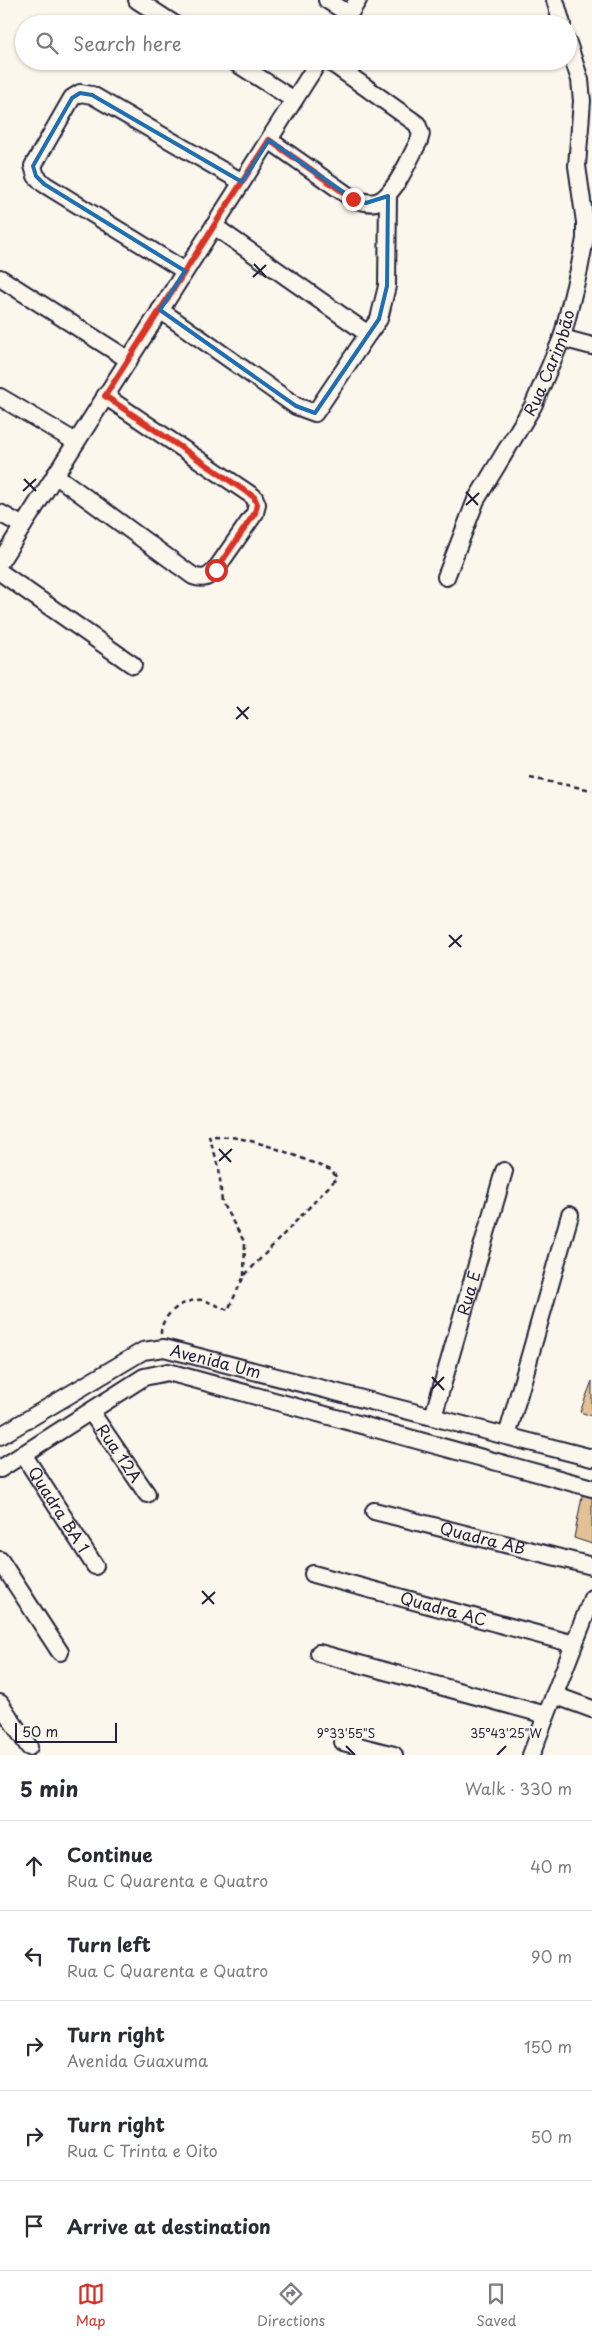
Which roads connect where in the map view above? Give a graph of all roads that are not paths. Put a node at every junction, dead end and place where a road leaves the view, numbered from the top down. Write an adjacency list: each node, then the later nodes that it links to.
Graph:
1 (137, 0): 5 (street)
2 (327, 0): 6 (street)
3 (358, 0): 7 (street)
4 (555, 0): 8 (street)
5 (160, 15)
6 (342, 15)
7 (349, 15)
8 (559, 15)
9 (247, 70): 13 (street)
10 (313, 70): 13 (street)
11 (342, 70): 16 (street)
12 (577, 70): 22 (street, Rua Carimbão)
13 (294, 100): 14 (street)
14 (269, 140): 15 (street); 16 (street)
15 (242, 182): 17 (street); 18 (street)
16 (388, 196): 21 (street)
17 (214, 226): 18 (street); 21 (street)
18 (185, 271): 20 (street)
19 (0, 278): 24 (street)
20 (160, 310): 21 (street); 24 (street)
21 (368, 334)
22 (562, 338): 23 (street); 33 (street, Rua Carimbão)
23 (592, 346)
24 (129, 360): 25 (street)
25 (105, 396): 27 (street); 28 (street)
26 (0, 397): 27 (street)
27 (76, 442): 28 (street)
28 (55, 475): 30 (street)
29 (0, 513): 30 (street)
30 (23, 526): 31 (street)
31 (0, 562)
32 (0, 572): 34 (street)
33 (446, 577)
34 (133, 665)
35 (504, 1171): 38 (street, Rua E)
36 (570, 1215): 41 (street)
37 (91, 1412): 42 (street, Avenida Um); 43 (street, Avenida Um); 47 (street, Rua 12A)
38 (433, 1417): 39 (street, Avenida Um); 40 (street, Avenida Um)
39 (450, 1421): 41 (street, Avenida Um); 42 (street)
40 (0, 1436)
41 (507, 1436): 44 (street, Avenida Um)
42 (443, 1448): 46 (street, Avenida Um)
43 (23, 1454): 45 (street, Avenida Um); 50 (street, Quadra BA 1)
44 (592, 1458)
45 (2, 1462)
46 (592, 1488)
47 (147, 1494)
48 (374, 1511): 51 (street, Quadra AB)
49 (0, 1560): 55 (street)
50 (95, 1566)
51 (592, 1566)
52 (313, 1574): 54 (street, Quadra AC)
53 (592, 1600): 54 (street)
54 (574, 1644): 57 (street)
55 (60, 1652)
56 (319, 1653): 60 (street)
57 (554, 1695): 59 (street); 60 (street)
58 (0, 1704): 62 (street)
59 (592, 1709)
60 (546, 1715): 64 (street)
61 (343, 1742): 63 (street)
62 (28, 1747)
63 (394, 1755)
64 (531, 1755)

